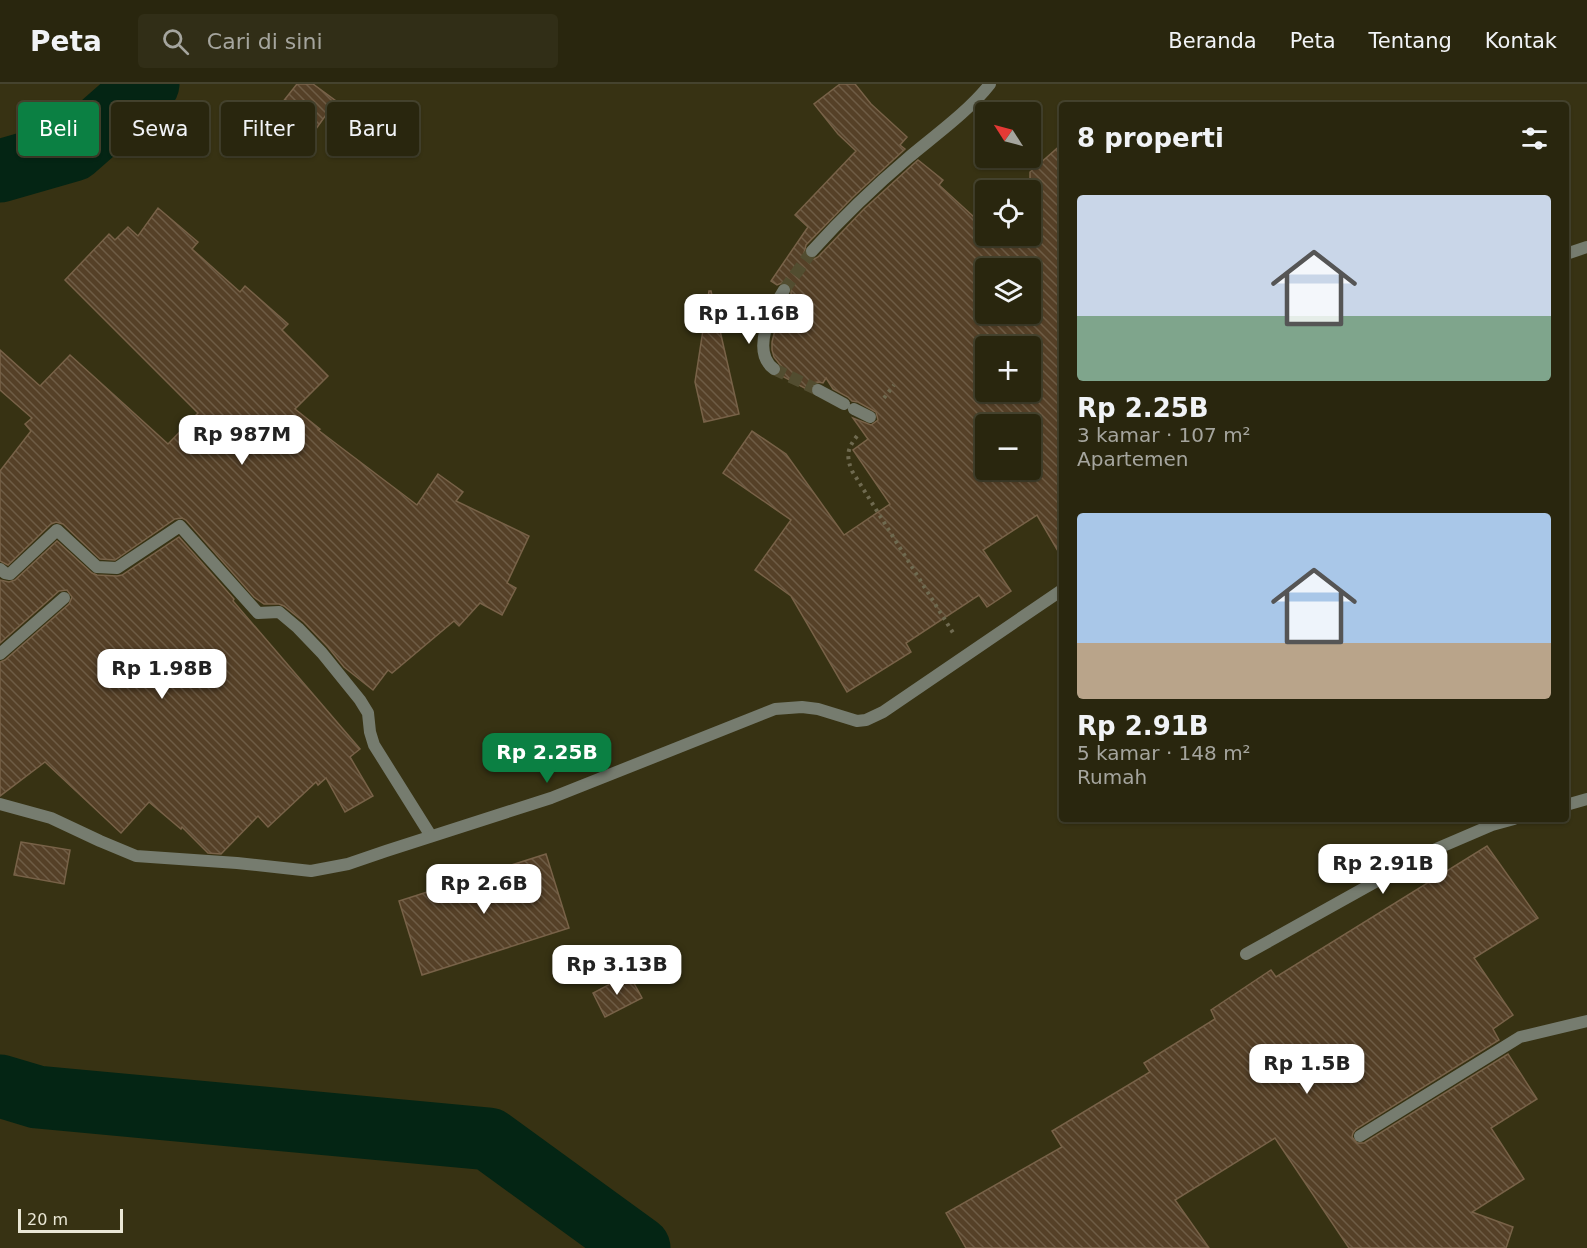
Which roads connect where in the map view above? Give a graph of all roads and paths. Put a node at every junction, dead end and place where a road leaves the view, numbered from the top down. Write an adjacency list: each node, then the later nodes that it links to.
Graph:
1 (990, 84): 3 (street)
2 (1587, 247): 4 (street)
3 (812, 251)
4 (1569, 253)
5 (784, 290): 6 (street)
6 (774, 369)
7 (818, 390): 8 (street)
8 (870, 417): 13 (path)
9 (0, 569): 18 (street)
10 (1059, 592): 13 (street)
11 (64, 598): 12 (street)
12 (0, 654)
13 (967, 655): 18 (street)
14 (1587, 799): 15 (street)
15 (1569, 803)
16 (0, 804): 18 (street)
17 (1503, 822): 19 (street)
18 (431, 836)
19 (1246, 954)
20 (1587, 1021): 21 (street)
21 (1360, 1136)

